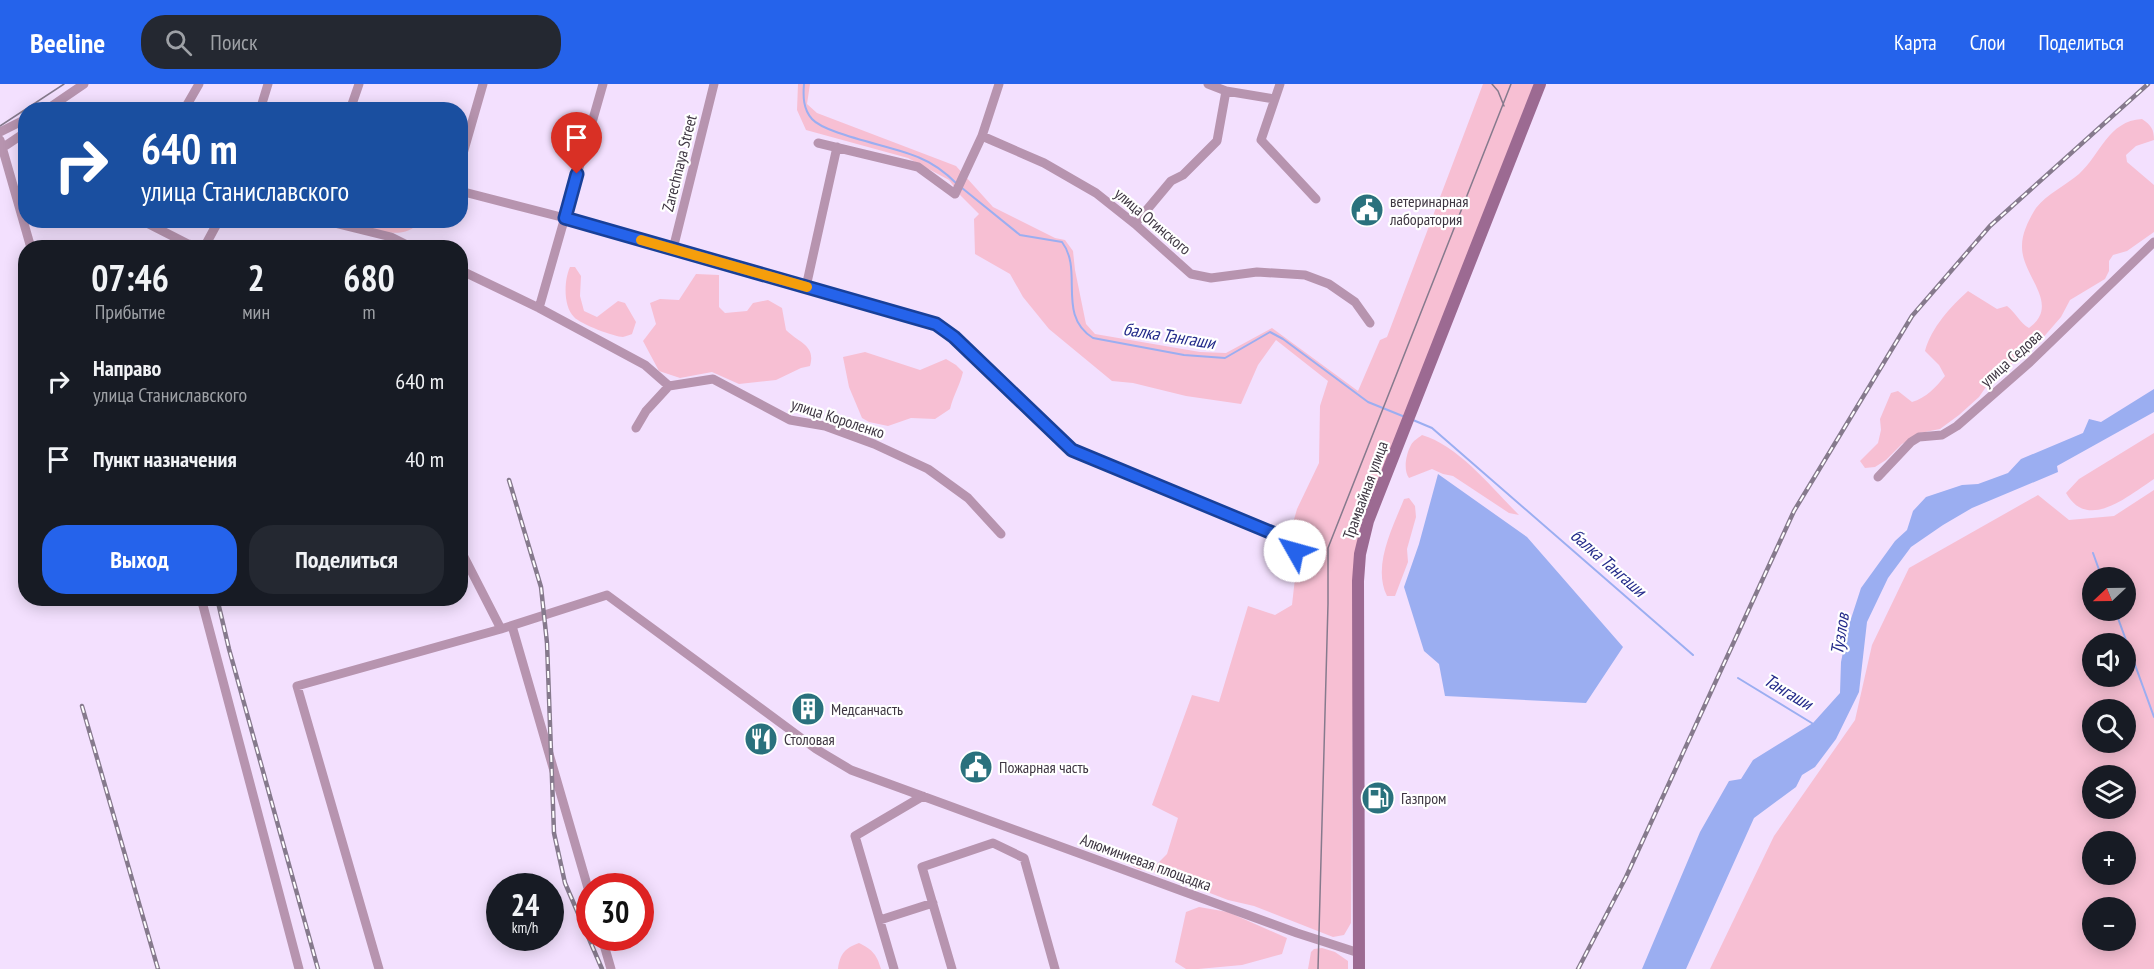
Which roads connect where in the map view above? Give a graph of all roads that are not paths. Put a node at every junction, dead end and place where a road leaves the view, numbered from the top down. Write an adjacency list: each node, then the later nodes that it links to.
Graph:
1 (84, 84): 14 (street)
2 (199, 84): 15 (street)
3 (268, 84): 16 (street)
4 (358, 84): 17 (street)
5 (483, 84): 21 (street)
6 (603, 84): 29 (street)
7 (714, 84): 36 (street, Zarechnaya Street)
8 (999, 84): 22 (street)
9 (1208, 84): 12 (street)
10 (1280, 84): 13 (street)
11 (1540, 84): 55 (main road, Трамвайная улица)
12 (1226, 91): 13 (street); 30 (street)
13 (1274, 99): 27 (street)
14 (58, 102)
15 (189, 102)
16 (262, 102)
17 (352, 102)
18 (18, 124): 19 (street)
19 (0, 132)
20 (18, 136): 24 (street)
21 (468, 136)
22 (982, 136): 25 (street); 30 (street, улица Огинского)
23 (818, 143): 25 (street)
24 (1, 144): 28 (street)
25 (837, 147): 38 (street)
26 (468, 193): 29 (street)
27 (1316, 199)
28 (18, 203)
29 (565, 218): 36 (street); 39 (street)
30 (1135, 224): 40 (street, улица Огинского)
31 (157, 228): 33 (street)
32 (354, 228): 34 (street)
33 (180, 240)
34 (397, 240)
35 (2154, 242): 43 (street, улица Седова)
36 (673, 249): 38 (street)
37 (468, 274): 39 (street)
38 (806, 286): 45 (street)
39 (538, 308): 41 (street)
40 (1370, 323)
41 (669, 386): 42 (street); 44 (street, улица Короленко)
42 (636, 428)
43 (1878, 477)
44 (1000, 534)
45 (1295, 551)
46 (468, 565): 49 (street)
47 (203, 606): 56 (street)
48 (512, 626): 49 (street); 50 (street, Алюминиевая площадка); 51 (street)
49 (501, 629): 57 (street)
50 (923, 796): 53 (street); 55 (street, Алюминиевая площадка)
51 (583, 873)
52 (933, 903): 53 (street); 60 (street); 61 (street)
53 (880, 920): 59 (street)
54 (606, 951): 58 (street)
55 (1359, 953): 62 (main road, Трамвайная улица)
56 (299, 969)
57 (379, 969)
58 (611, 969)
59 (894, 969)
60 (952, 969)
61 (1055, 969)
62 (1359, 969)

